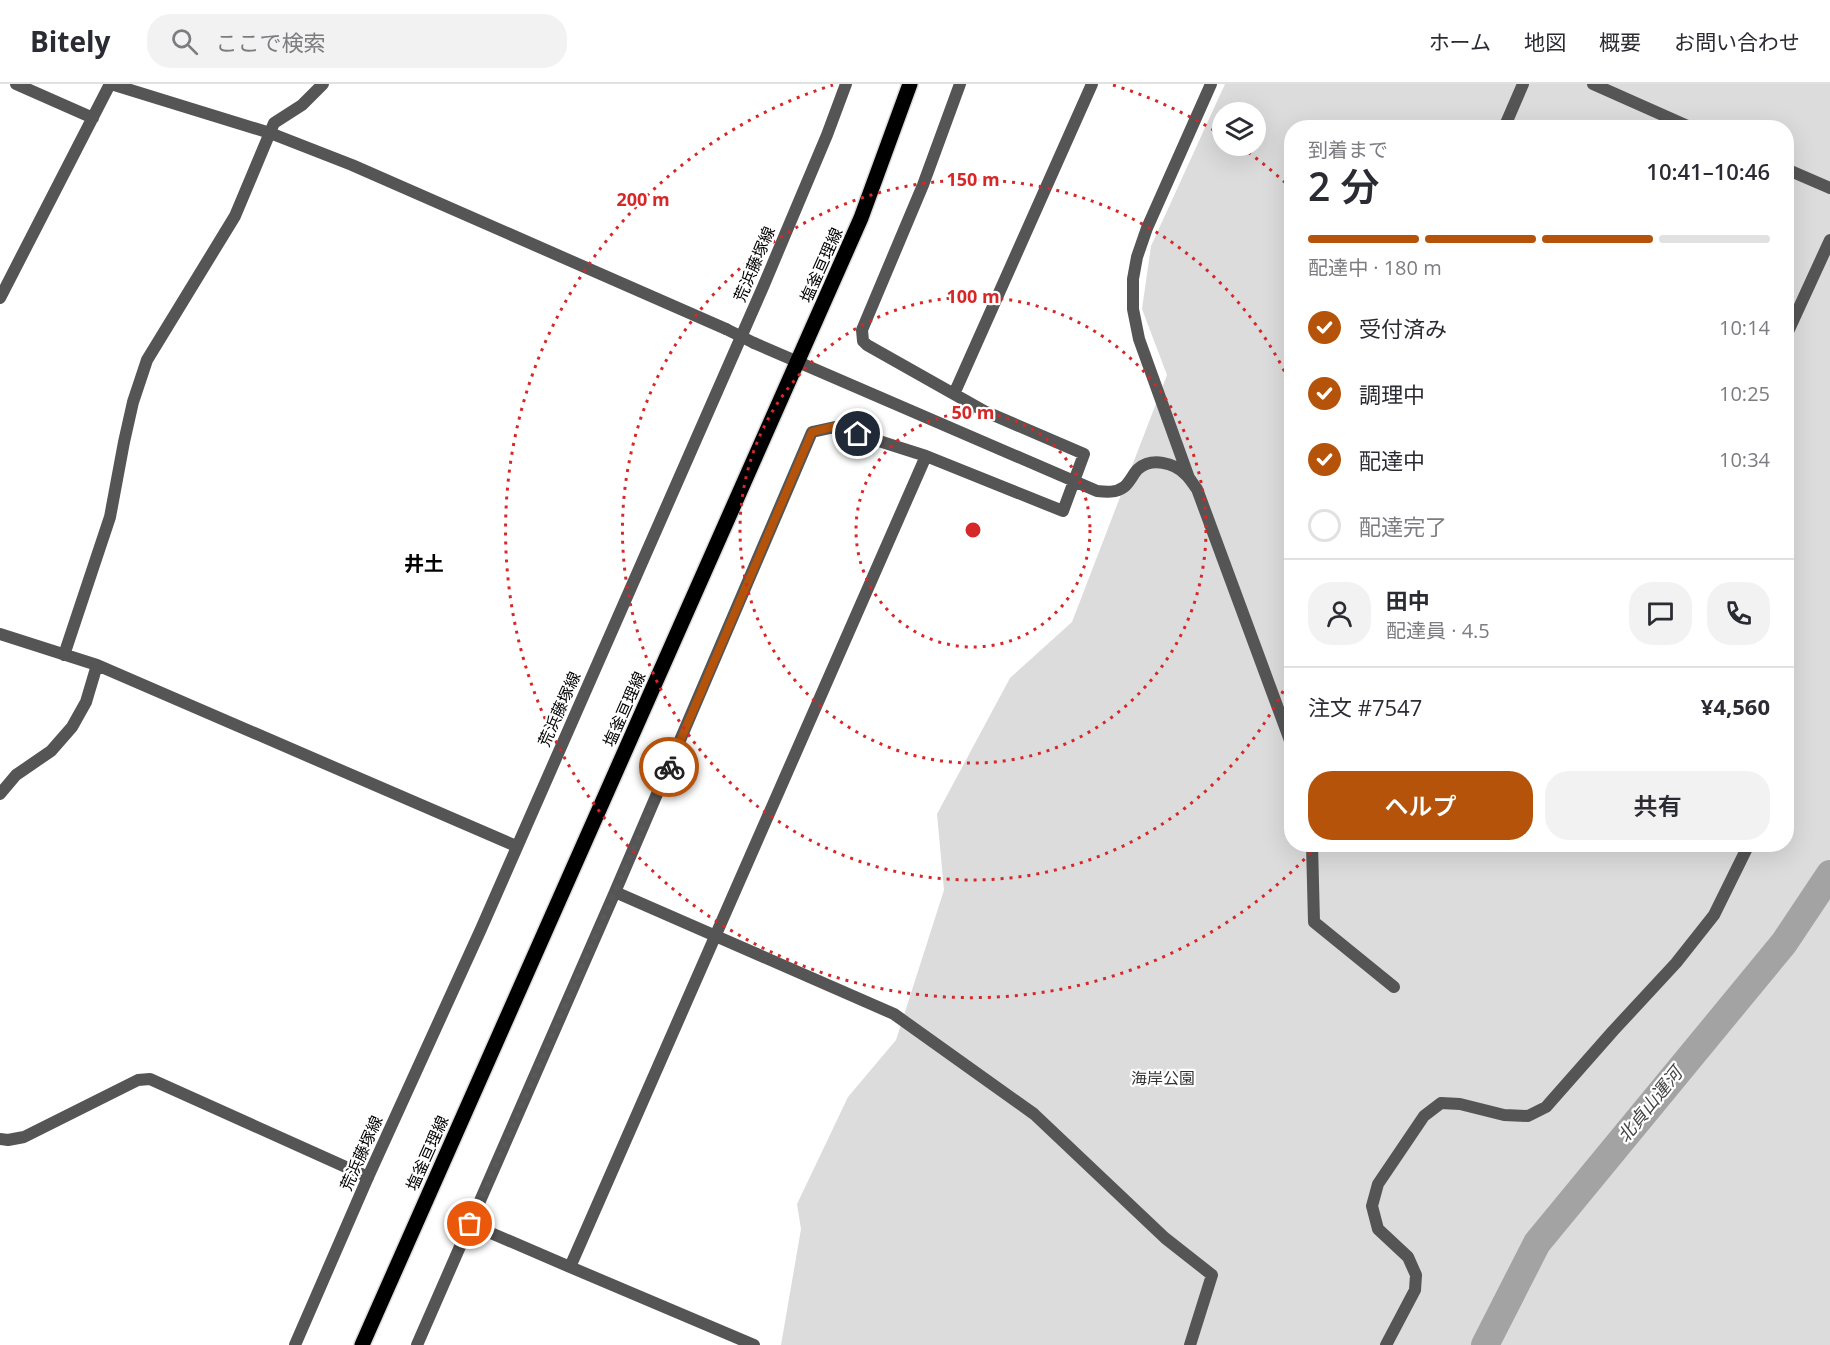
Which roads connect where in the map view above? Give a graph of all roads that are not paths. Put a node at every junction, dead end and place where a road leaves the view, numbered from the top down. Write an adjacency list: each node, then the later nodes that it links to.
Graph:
1 (16, 84): 11 (street)
2 (111, 84): 11 (street); 14 (street)
3 (324, 84): 14 (street)
4 (846, 84): 30 (street, 荒浜藤塚線)
5 (910, 84): 20 (main road, 塩釜亘理線)
6 (960, 84): 21 (street)
7 (1092, 84): 21 (street)
8 (1211, 84): 23 (street)
9 (1593, 84): 13 (street)
10 (1520, 86): 12 (street)
11 (93, 118): 18 (street)
12 (1507, 120)
13 (1674, 120)
14 (270, 133): 20 (street, bridge); 26 (street)
15 (1794, 172): 16 (street)
16 (1830, 188)
17 (1830, 240): 19 (street)
18 (0, 298)
19 (1794, 319)
20 (798, 363): 24 (street); 41 (main road, 塩釜亘理線)
21 (954, 394): 24 (street)
22 (926, 456): 24 (street); 33 (street); 34 (street)
23 (1191, 481): 24 (street); 28 (street)
24 (1074, 482)
25 (0, 634): 26 (street)
26 (64, 655): 27 (street)
27 (97, 665): 29 (street); 30 (street)
28 (1284, 724)
29 (0, 794)
30 (516, 846): 37 (street, 荒浜藤塚線)
31 (1312, 852): 35 (street)
32 (1745, 852): 45 (street)
33 (615, 892): 34 (street); 38 (street)
34 (716, 936): 39 (street); 44 (street)
35 (1394, 987)
36 (0, 1139): 37 (street)
37 (368, 1177): 40 (street, 荒浜藤塚線)
38 (470, 1224): 39 (street); 42 (street)
39 (570, 1267): 43 (street)
40 (295, 1345)
41 (362, 1345)
42 (417, 1345)
43 (754, 1345)
44 (1190, 1345)
45 (1386, 1345)

